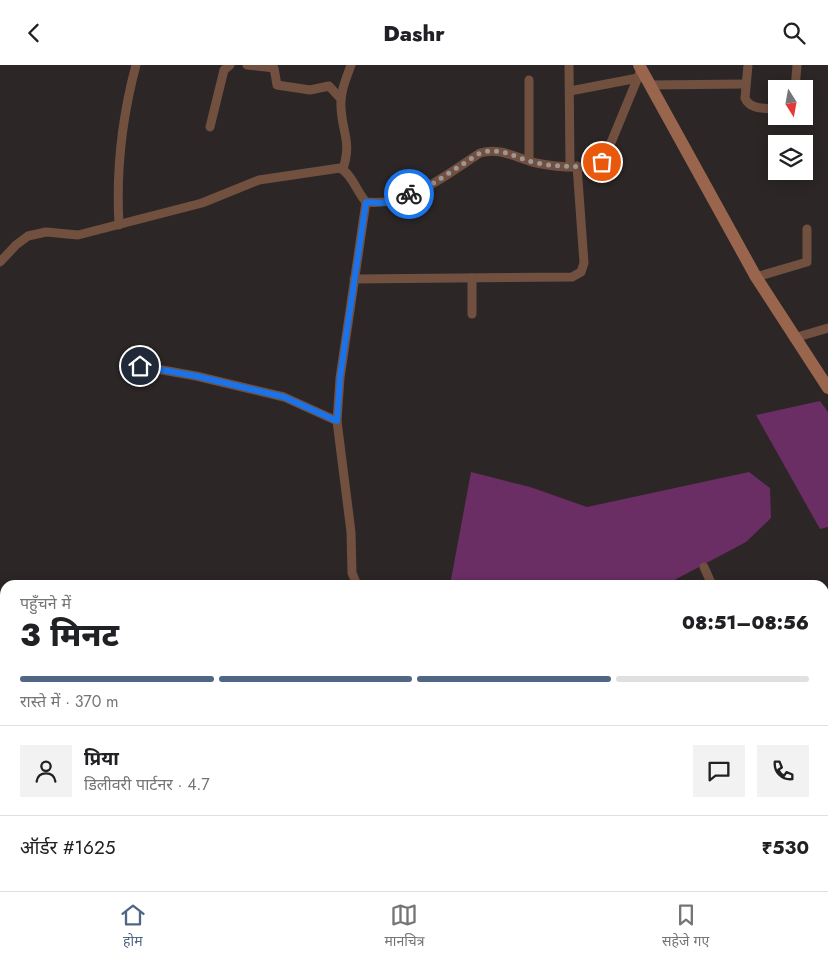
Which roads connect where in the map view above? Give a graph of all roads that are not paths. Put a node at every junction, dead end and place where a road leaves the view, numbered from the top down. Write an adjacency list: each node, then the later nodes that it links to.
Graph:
1 (136, 65): 21 (street)
2 (230, 65): 16 (street)
3 (247, 65): 14 (street)
4 (350, 65): 14 (street)
5 (569, 65): 13 (street)
6 (748, 65): 11 (street)
7 (797, 65): 10 (street)
8 (639, 71): 12 (main road); 13 (street); 18 (street)
9 (529, 80): 17 (street)
10 (796, 80)
11 (746, 84): 12 (street); 15 (street)
12 (650, 85): 24 (main road)
13 (570, 91): 18 (street)
14 (341, 99): 19 (street)
15 (768, 108)
16 (210, 127)
17 (529, 160): 18 (street); 20 (street)
18 (574, 166): 25 (street)
19 (343, 169): 20 (street); 21 (street)
20 (366, 202): 26 (street)
21 (119, 225): 23 (street)
22 (807, 229): 24 (street)
23 (0, 262)
24 (756, 277): 29 (main road)
25 (472, 278): 26 (street); 27 (street)
26 (354, 279): 32 (street)
27 (472, 314)
28 (828, 328): 29 (street)
29 (794, 338): 31 (main road)
30 (140, 366): 32 (street)
31 (828, 388)
32 (337, 421): 34 (street)
33 (704, 567): 35 (street)
34 (355, 580)
35 (710, 580)

